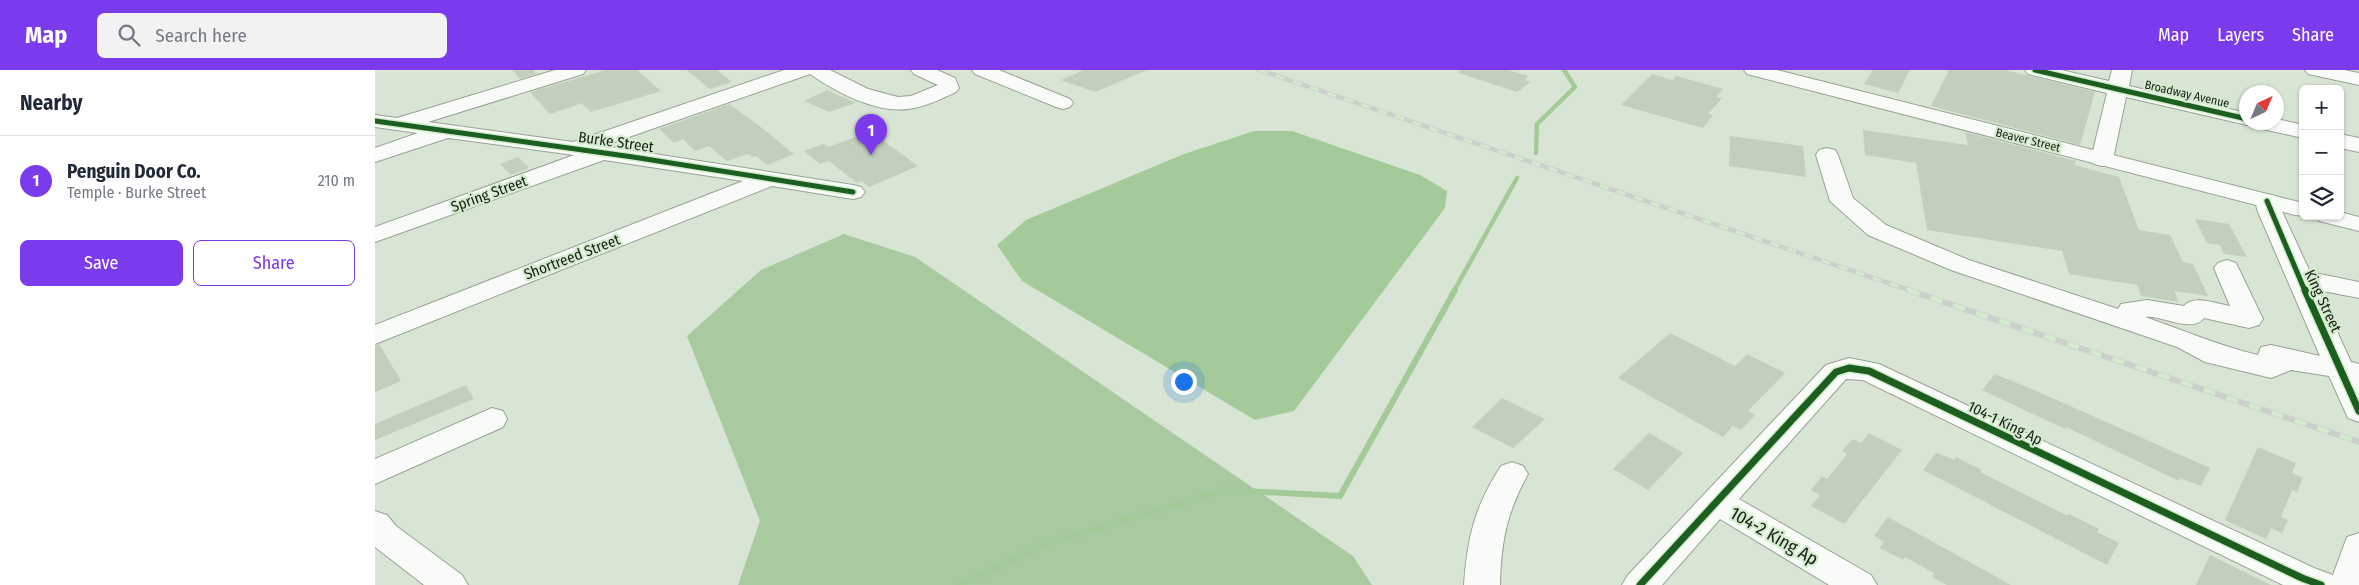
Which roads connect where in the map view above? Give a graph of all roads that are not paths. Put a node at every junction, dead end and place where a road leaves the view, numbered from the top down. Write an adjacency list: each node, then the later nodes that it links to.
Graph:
1 (576, 70): 16 (street)
2 (803, 70): 22 (street)
3 (817, 70): 12 (street)
4 (921, 70): 12 (street)
5 (1754, 70): 26 (street, Beaver Street)
6 (2035, 70): 9 (street, Broadway Avenue)
7 (2315, 70): 11 (street)
8 (985, 71): 12 (street); 13 (street)
9 (2065, 73): 10 (street, Broadway Avenue)
10 (2119, 79): 14 (street, Broadway Avenue); 26 (street)
11 (2359, 79)
12 (949, 88)
13 (1063, 103)
14 (2239, 116)
15 (375, 121): 16 (street, Burke Street)
16 (397, 124): 18 (street, Burke Street)
17 (2284, 127): 19 (street)
18 (447, 131): 22 (street, Burke Street); 24 (street)
19 (2299, 131)
20 (2344, 141): 21 (street)
21 (2359, 145)
22 (575, 149): 23 (street, Burke Street)
23 (603, 153): 27 (street, Burke Street); 33 (street, Spring Street)
24 (375, 155)
25 (1827, 155): 37 (street)
26 (2102, 159): 29 (street, Beaver Street)
27 (769, 179): 28 (street, Burke Street); 38 (street, Shortreed Street)
28 (853, 192)
29 (2267, 201): 30 (street, Beaver Street); 35 (street, King Street)
30 (2299, 209)
31 (2344, 220): 32 (street)
32 (2359, 224)
33 (375, 235)
34 (2227, 268): 37 (street)
35 (2298, 278): 36 (street); 39 (street, King Street)
36 (2359, 290)
37 (2131, 322): 39 (street)
38 (375, 335)
39 (2349, 371): 40 (street, King Street)
40 (2359, 411)
41 (492, 419): 42 (street)
42 (375, 472)
43 (1512, 474): 48 (street)
44 (1716, 501): 49 (street, 104-1 King Ap); 50 (street, 104-2 King Ap); 51 (street, 104-1 King Ap)
45 (375, 524): 47 (street)
46 (2359, 547): 52 (street)
47 (450, 585)
48 (1482, 585)
49 (1640, 585)
50 (1859, 585)
51 (2321, 585)
52 (2347, 585)

